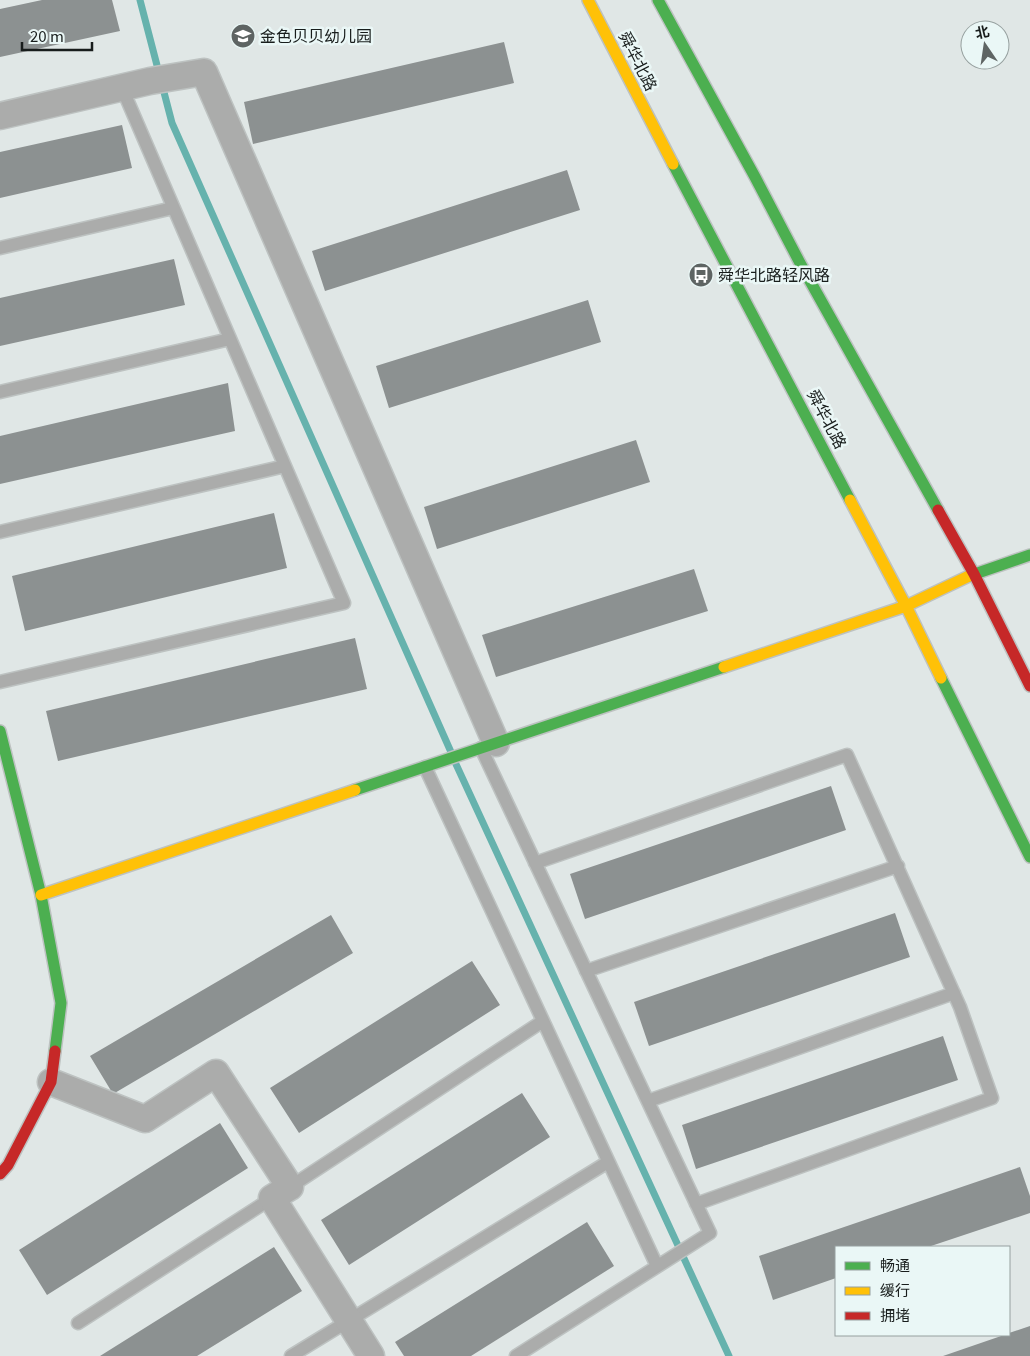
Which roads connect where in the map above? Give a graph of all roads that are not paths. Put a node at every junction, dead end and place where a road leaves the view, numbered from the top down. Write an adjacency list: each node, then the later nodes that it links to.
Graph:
1 (588, 0): 13 (main road, 舜华北路)
2 (658, 0): 12 (main road)
3 (122, 88): 4 (street); 5 (lane); 17 (street)
4 (0, 116)
5 (174, 208): 6 (lane); 7 (lane)
6 (0, 248)
7 (230, 339): 8 (lane); 9 (lane)
8 (0, 392)
9 (285, 466): 10 (lane); 14 (lane)
10 (0, 532)
11 (1030, 555): 12 (main road)
12 (974, 574): 13 (main road); 15 (main road)
13 (906, 606): 17 (main road); 19 (main road, 舜华北路)
14 (0, 682)
15 (1030, 686)
16 (0, 731): 22 (main road)
17 (488, 746): 18 (main road); 20 (lane)
18 (425, 767): 22 (main road); 25 (lane)
19 (1030, 857)
20 (535, 863): 21 (lane); 23 (lane)
21 (898, 866): 23 (lane); 24 (lane)
22 (41, 895): 26 (main road)
23 (586, 971): 27 (lane)
24 (954, 993): 27 (lane); 31 (lane)
25 (543, 1021): 28 (lane); 30 (lane)
26 (51, 1082): 29 (main road); 30 (street)
27 (648, 1101): 31 (lane)
28 (608, 1162): 32 (lane); 33 (lane)
29 (0, 1174)
30 (281, 1192): 33 (street); 34 (lane)
31 (696, 1204): 32 (lane)
32 (657, 1266): 37 (lane)
33 (349, 1321): 35 (lane); 36 (street)
34 (78, 1323)
35 (292, 1356)
36 (371, 1356)
37 (516, 1356)

